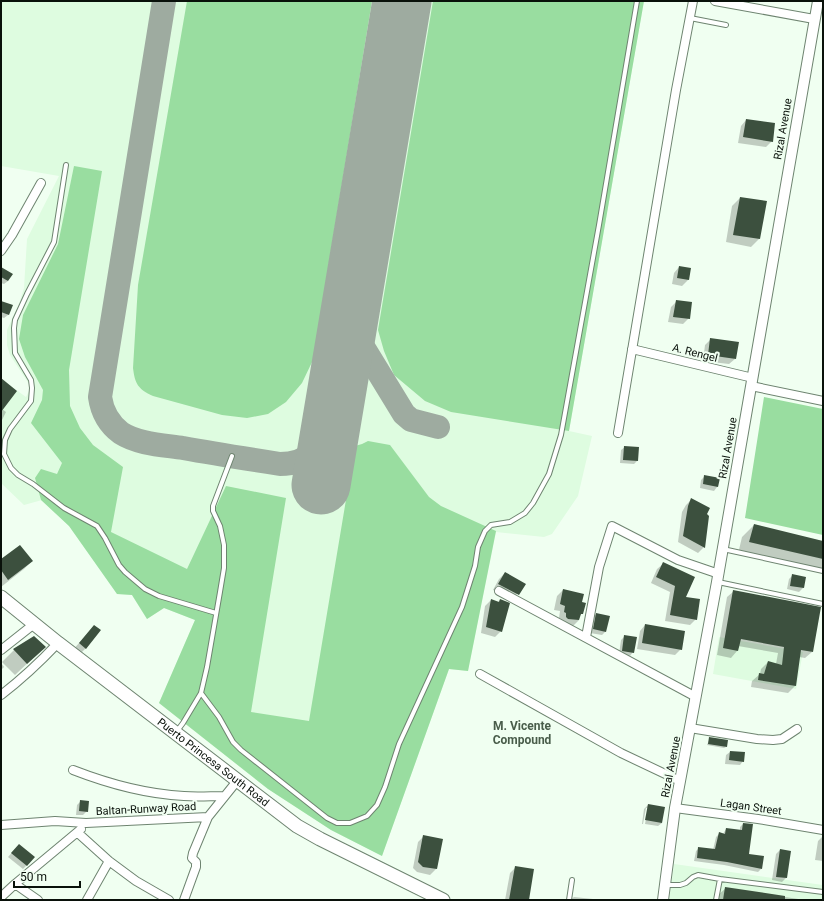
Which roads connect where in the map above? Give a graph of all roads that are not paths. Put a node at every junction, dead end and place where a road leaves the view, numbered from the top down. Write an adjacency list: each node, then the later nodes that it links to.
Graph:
1 (637, 1): 29 (lane)
2 (693, 1): 6 (street)
3 (715, 1): 5 (street)
4 (818, 1): 7 (street, Rizal Avenue)
5 (735, 3): 7 (street)
6 (690, 18): 8 (lane); 12 (street)
7 (814, 19): 13 (street, Rizal Avenue)
8 (726, 25)
9 (66, 165): 23 (lane)
10 (41, 183): 11 (street)
11 (1, 251)
12 (632, 350): 13 (street, A. Rengel); 15 (street)
13 (752, 382): 14 (street, A. Rengel); 17 (street, Rizal Avenue)
14 (823, 401)
15 (618, 433)
16 (232, 456): 23 (lane)
17 (723, 549): 18 (lane); 19 (street, Rizal Avenue)
18 (823, 571)
19 (718, 578): 22 (lane); 25 (street); 31 (street, Rizal Avenue)
20 (499, 591): 25 (street)
21 (1, 597): 24 (main road, Puerto Princesa South Road)
22 (823, 604)
23 (216, 613): 29 (lane)
24 (34, 624): 26 (main road, Puerto Princesa South Road); 27 (street)
25 (586, 637): 31 (street)
26 (58, 643): 30 (street); 34 (main road, Puerto Princesa South Road)
27 (1, 650)
28 (480, 674): 37 (street)
29 (201, 693): 34 (lane)
30 (1, 695)
31 (696, 697): 32 (street, Rizal Avenue)
32 (690, 728): 33 (street); 37 (street, Rizal Avenue)
33 (797, 729)
34 (176, 733): 36 (main road, Puerto Princesa South Road)
35 (73, 770): 38 (street)
36 (237, 781): 38 (street, Baltan-Runway Road); 56 (main road, Puerto Princesa South Road)
37 (680, 781): 39 (street, Rizal Avenue)
38 (224, 796): 40 (street, Baltan-Runway Road)
39 (675, 808): 43 (street, Lagan Street); 49 (street, Rizal Avenue)
40 (208, 817): 41 (street, Baltan-Runway Road); 55 (street)
41 (86, 823): 42 (street, Baltan-Runway Road); 44 (street)
42 (1, 825)
43 (823, 830)
44 (78, 833): 45 (street); 48 (street)
45 (109, 861): 53 (street); 54 (street)
46 (720, 879): 49 (lane); 50 (lane); 59 (lane)
47 (572, 880): 57 (lane)
48 (15, 884): 51 (street); 52 (street)
49 (665, 885): 58 (street, Rizal Avenue)
50 (823, 892)
51 (1, 897)
52 (38, 900)
53 (87, 900)
54 (169, 900)
55 (184, 900)
56 (443, 900)
57 (569, 900)
58 (663, 900)
59 (716, 900)

